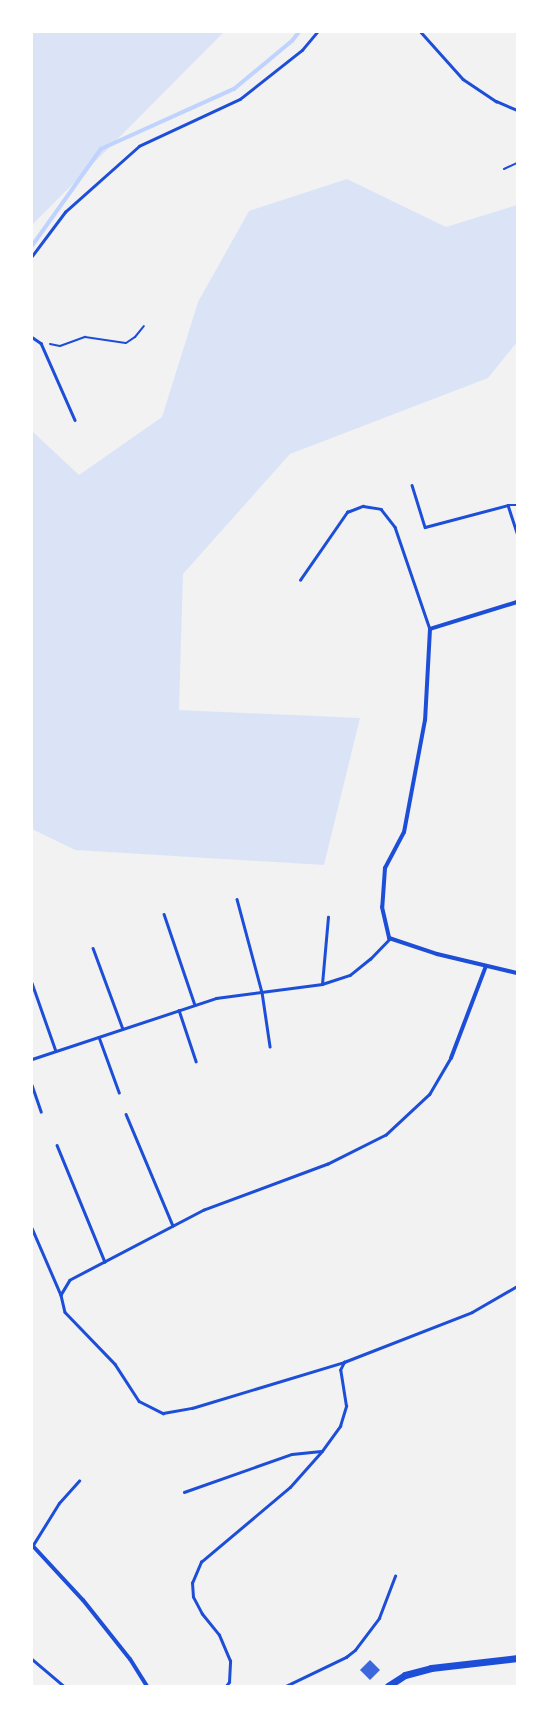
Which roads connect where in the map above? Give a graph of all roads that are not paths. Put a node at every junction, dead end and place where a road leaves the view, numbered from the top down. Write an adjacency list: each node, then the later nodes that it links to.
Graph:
1 (318, 32): 4 (lane)
2 (422, 32): 3 (lane)
3 (517, 110)
4 (32, 256)
5 (32, 337): 6 (lane)
6 (75, 420)
7 (412, 484): 8 (lane)
8 (508, 505): 9 (lane); 10 (lane)
9 (517, 505)
10 (517, 533)
11 (300, 580): 13 (lane)
12 (517, 602): 13 (street)
13 (430, 629): 17 (street)
14 (237, 899): 23 (lane)
15 (164, 914): 24 (lane)
16 (328, 917): 22 (lane)
17 (390, 938): 19 (street); 22 (lane)
18 (94, 948): 26 (lane)
19 (486, 966): 20 (street); 30 (street)
20 (517, 973)
21 (32, 983): 29 (lane)
22 (322, 984): 23 (lane)
23 (262, 992): 24 (lane); 28 (lane)
24 (194, 1005): 25 (lane)
25 (179, 1010): 26 (lane); 32 (lane)
26 (123, 1029): 27 (lane)
27 (99, 1037): 29 (lane); 34 (lane)
28 (270, 1046)
29 (56, 1051): 31 (lane)
30 (451, 1058): 38 (lane)
31 (32, 1059)
32 (196, 1061)
33 (32, 1085): 35 (lane)
34 (119, 1092)
35 (41, 1111)
36 (126, 1114): 38 (lane)
37 (57, 1145): 40 (lane)
38 (173, 1226): 40 (lane)
39 (32, 1228): 42 (lane)
40 (105, 1262): 42 (lane)
41 (517, 1286): 43 (lane)
42 (61, 1295): 43 (lane)
43 (344, 1362): 44 (lane)
44 (322, 1451): 46 (lane); 53 (lane)
45 (79, 1481): 47 (lane)
46 (184, 1492)
47 (32, 1545): 52 (street)
48 (395, 1576): 54 (lane)
49 (517, 1658): 55 (street)
50 (32, 1659): 51 (lane)
51 (64, 1686)
52 (147, 1686)
53 (226, 1686)
54 (286, 1686)
55 (388, 1686)

